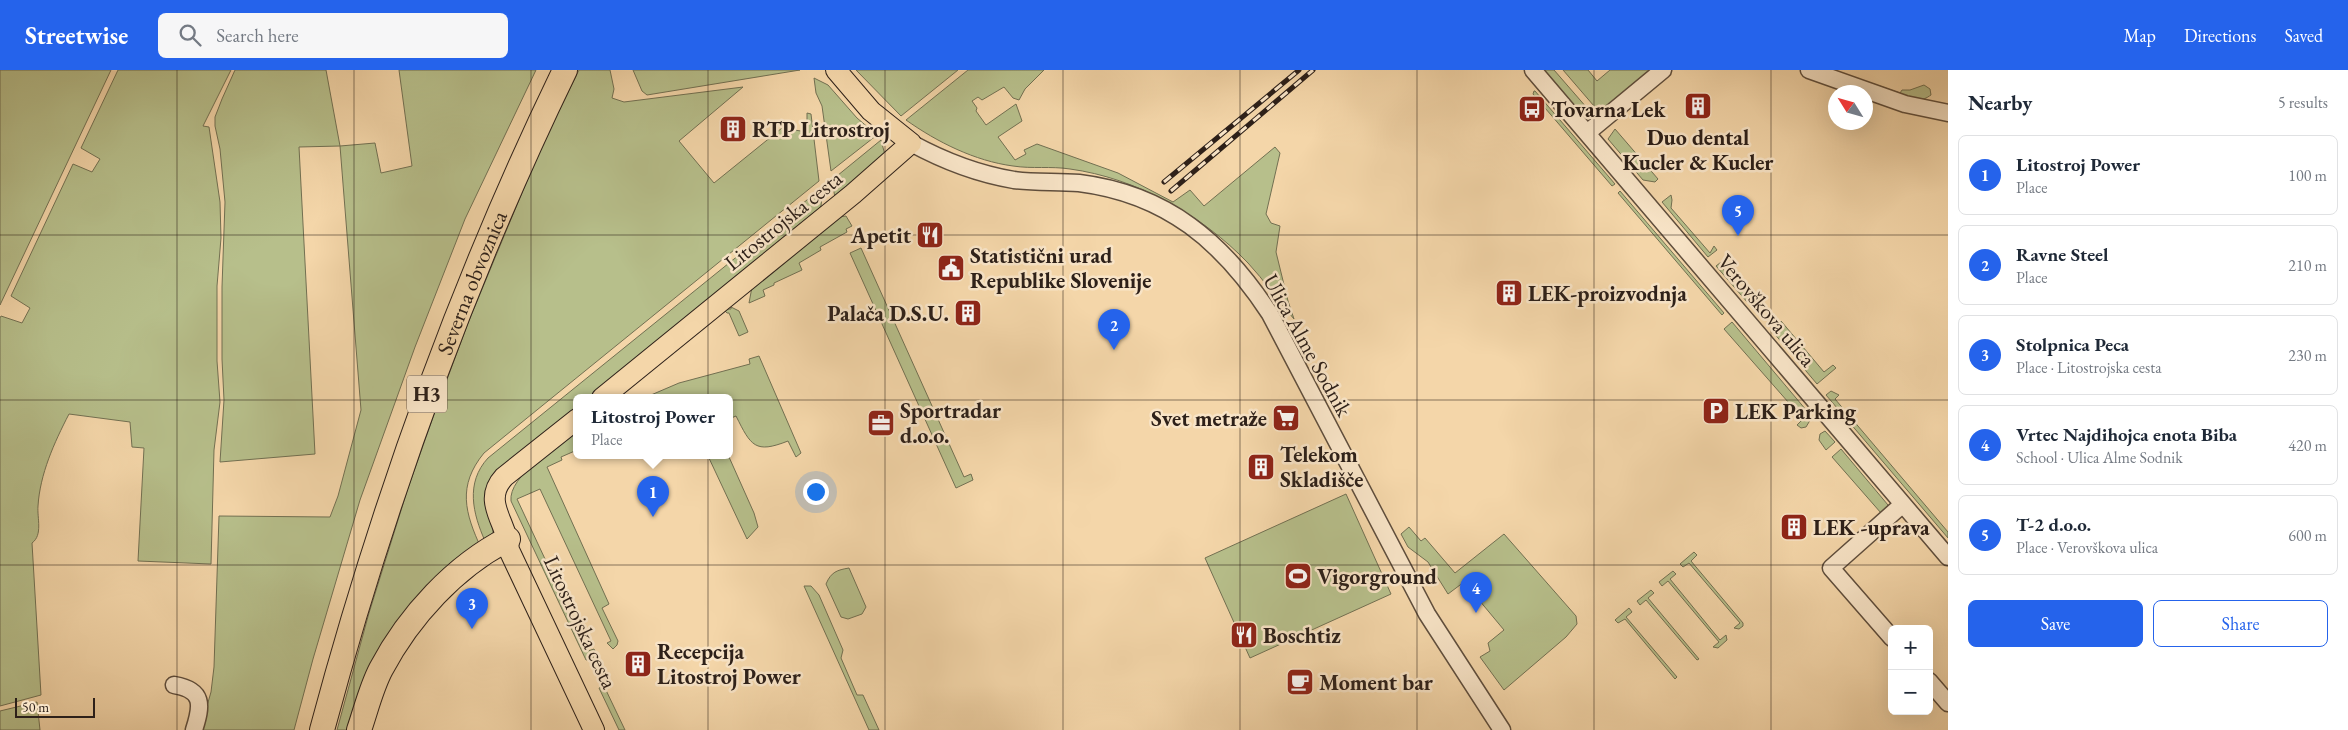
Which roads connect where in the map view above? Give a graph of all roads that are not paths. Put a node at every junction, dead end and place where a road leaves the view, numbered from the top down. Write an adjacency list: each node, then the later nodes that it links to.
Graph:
1 (547, 70): 21 (highway, Severna obvoznica / H3)
2 (565, 70): 22 (highway, Severna obvoznica / H3)
3 (836, 70): 9 (main road)
4 (1533, 70): 8 (street, Verovškova ulica)
5 (1663, 70): 8 (street)
6 (1809, 70): 7 (street)
7 (1948, 113)
8 (1587, 133): 12 (street, Verovškova ulica)
9 (911, 143): 10 (main road, Litostrojska cesta); 26 (street, Ulica Alme Sodnik)
10 (607, 394)
11 (573, 422): 13 (main road, Litostrojska cesta)
12 (1903, 504): 14 (street, Verovškova ulica); 16 (street)
13 (508, 539): 15 (main road, Litostrojska cesta); 23 (highway)
14 (1948, 557)
15 (540, 604): 24 (main road, Litostrojska cesta); 25 (main road, Litostrojska cesta)
16 (1888, 633)
17 (174, 685): 20 (street)
18 (1933, 686): 19 (street)
19 (1948, 703)
20 (194, 730)
21 (306, 730)
22 (322, 730)
23 (359, 730)
24 (594, 730)
25 (605, 730)
26 (1502, 730)

